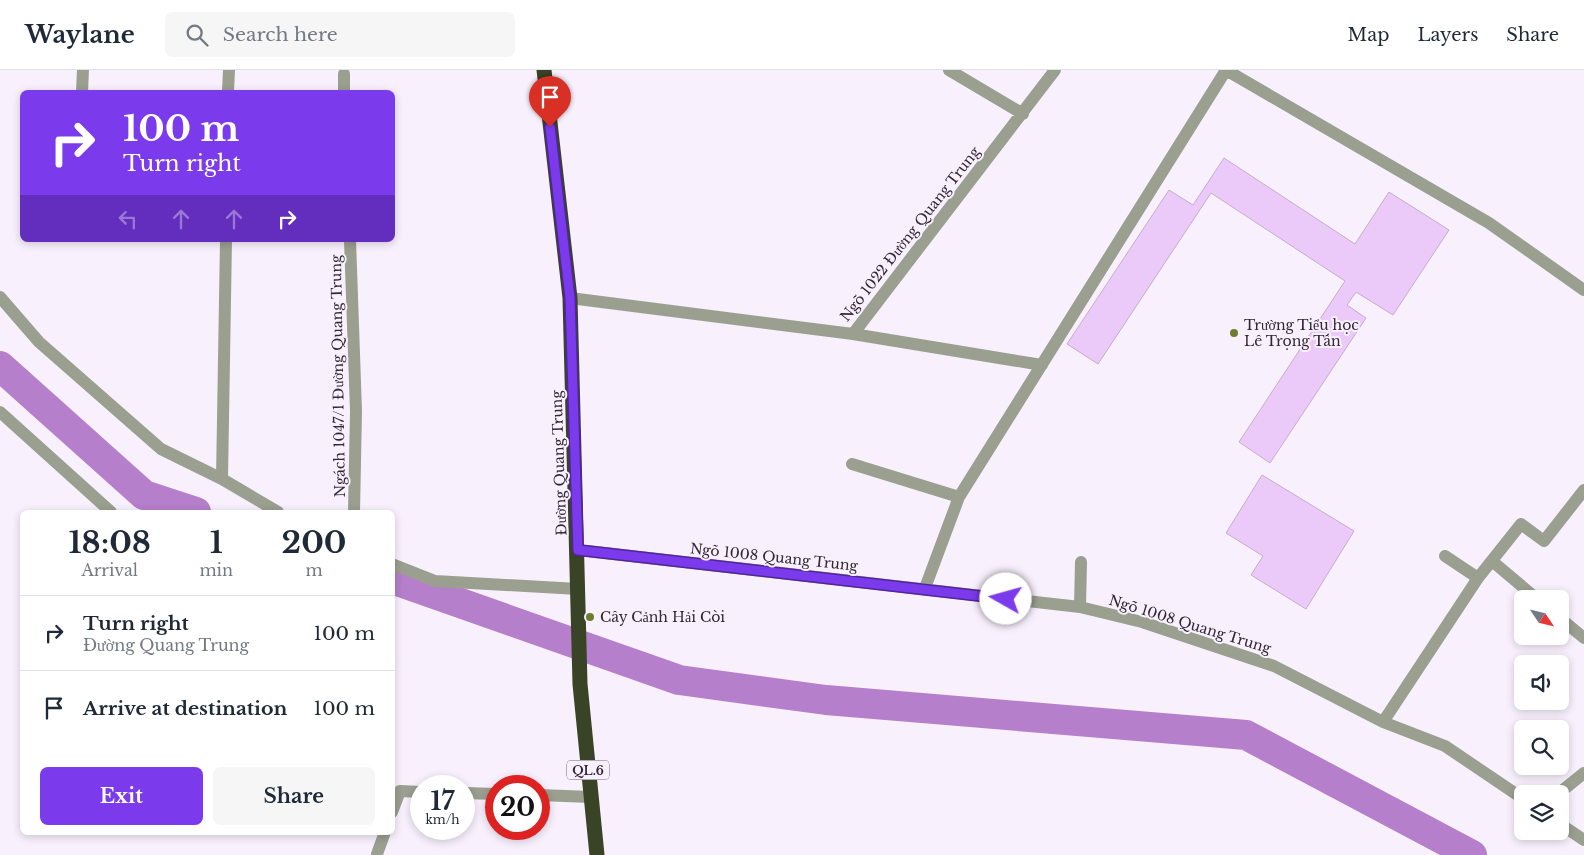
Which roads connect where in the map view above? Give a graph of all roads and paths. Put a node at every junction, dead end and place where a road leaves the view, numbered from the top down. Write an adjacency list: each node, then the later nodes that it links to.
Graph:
1 (83, 70): 7 (lane)
2 (229, 70): 8 (lane)
3 (544, 70): 15 (highway, Đường Quang Trung / QL.6)
4 (949, 70): 10 (lane)
5 (1055, 70): 10 (lane, Ngõ 1022 Đường Quang Trung)
6 (344, 74): 9 (lane)
7 (82, 90)
8 (228, 90)
9 (344, 90)
10 (1023, 114): 16 (lane, Ngõ 1022 Đường Quang Trung)
11 (226, 242): 20 (lane)
12 (350, 242): 25 (lane, Ngách 1047/1 Đường Quang Trung)
13 (1584, 290): 17 (lane)
14 (0, 296): 20 (lane)
15 (570, 298): 16 (lane, Ngõ 1022 Đường Quang Trung); 26 (highway, Đường Quang Trung / QL.6)
16 (853, 334): 17 (lane)
17 (1042, 365): 22 (lane)
18 (0, 412): 23 (lane)
19 (852, 464): 22 (lane)
20 (222, 479): 24 (lane)
21 (1584, 490): 28 (lane)
22 (959, 497): 32 (lane)
23 (109, 510)
24 (275, 510)
25 (354, 510)
26 (578, 550): 32 (lane, Ngõ 1008 Quang Trung); 33 (highway, Đường Quang Trung / QL.6)
27 (1445, 556): 31 (lane)
28 (1492, 561): 31 (lane); 34 (lane)
29 (1081, 562): 35 (lane)
30 (395, 565): 33 (lane)
31 (1478, 578): 38 (lane)
32 (925, 588): 35 (lane, Ngõ 1008 Quang Trung)
33 (578, 589): 44 (highway, Đường Quang Trung / QL.6)
34 (1527, 590)
35 (1080, 607): 38 (lane, Ngõ 1008 Quang Trung)
36 (1569, 626): 37 (lane)
37 (1584, 638)
38 (1383, 722): 42 (lane, Ngõ 1008 Quang Trung)
39 (1584, 773): 40 (lane)
40 (1569, 785)
41 (410, 791): 45 (lane)
42 (1514, 793)
43 (550, 795): 44 (lane)
44 (591, 797): 50 (highway, Đường Quang Trung / QL.6)
45 (395, 804)
46 (1569, 830): 48 (lane)
47 (384, 835): 49 (lane)
48 (1584, 840)
49 (377, 854)
50 (597, 855)

